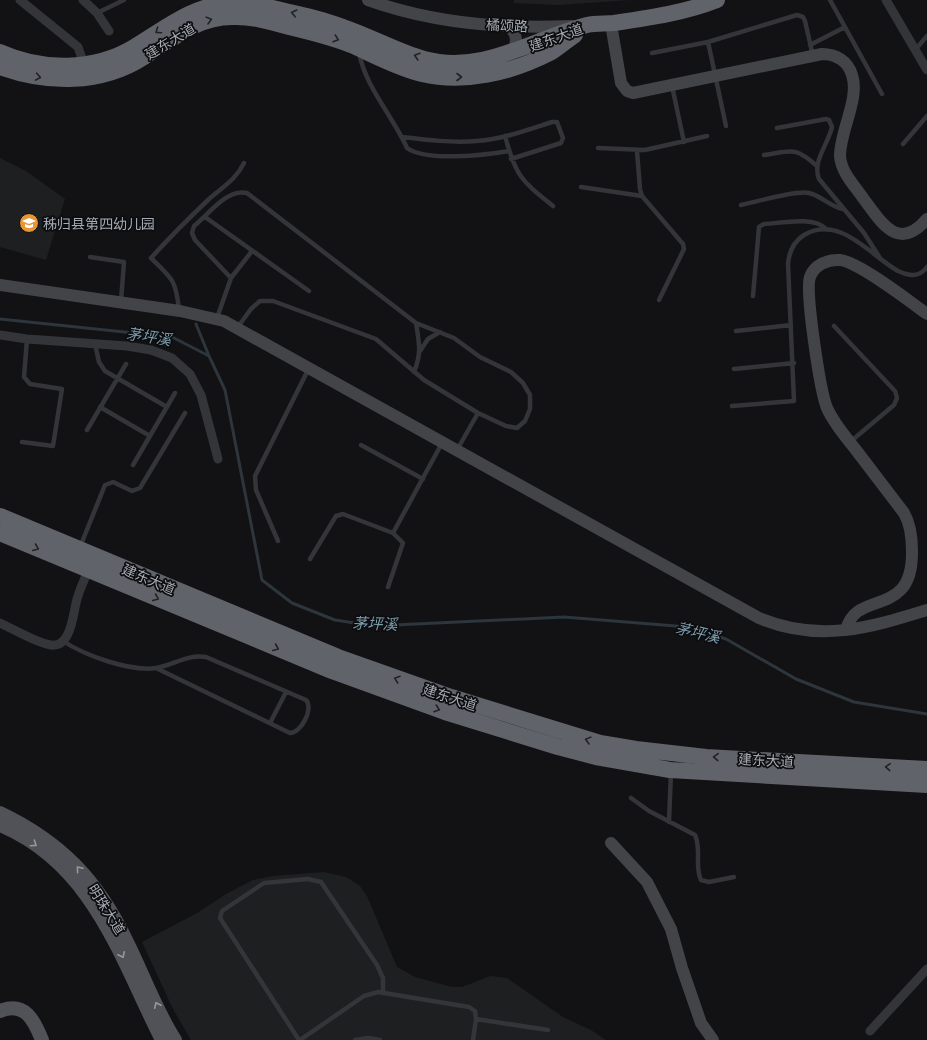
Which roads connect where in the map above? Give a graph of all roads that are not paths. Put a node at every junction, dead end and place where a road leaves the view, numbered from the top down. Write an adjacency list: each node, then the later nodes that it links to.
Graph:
1 (20, 0): 25 (street)
2 (83, 0): 9 (street)
3 (124, 0): 9 (lane)
4 (368, 0): 11 (street, 橘颂路)
5 (830, 0): 13 (lane)
6 (886, 0): 19 (street)
7 (709, 1): 10 (highway, 橘颂路)
8 (245, 2): 16 (highway, 建东大道, one-way to 8); 25 (highway, 建东大道, one-way to 25)
9 (98, 12): 14 (street)
10 (611, 24): 12 (highway, 橘颂路); 27 (street)
11 (507, 25): 12 (street, 橘颂路); 22 (street)
12 (589, 25): 16 (highway, 建东大道, one-way to 12); 22 (highway, 建东大道)
13 (845, 27): 18 (lane); 28 (lane)
14 (109, 31)
15 (927, 36): 19 (lane)
16 (359, 40): 22 (highway, 建东大道, one-way to 16); 25 (highway, 建东大道, one-way to 16); 34 (lane)
17 (708, 42): 18 (lane); 21 (lane); 26 (lane)
18 (812, 50): 26 (street); 50 (street)
19 (916, 50): 24 (street)
20 (0, 52): 25 (highway, 建东大道)
21 (652, 53)
22 (504, 56)
23 (0, 67): 25 (highway, 建东大道, one-way to 25)
24 (927, 70)
25 (86, 71)
26 (715, 77): 27 (street); 30 (lane)
27 (672, 86): 35 (lane)
28 (882, 94)
29 (927, 116): 36 (lane)
30 (726, 126)
31 (776, 128): 43 (lane)
32 (504, 136): 34 (lane); 38 (lane); 41 (lane)
33 (707, 136): 35 (lane)
34 (402, 137): 38 (lane)
35 (684, 142): 39 (lane)
36 (902, 144)
37 (598, 148): 39 (lane)
38 (509, 151): 41 (lane)
39 (637, 151): 45 (lane)
40 (764, 155): 43 (lane)
41 (511, 159): 47 (lane)
42 (244, 163): 62 (lane)
43 (817, 166): 48 (lane)
44 (581, 187): 45 (lane)
45 (642, 196): 60 (lane)
46 (741, 205): 48 (lane)
47 (553, 206)
48 (843, 209): 54 (lane)
49 (205, 217): 52 (lane); 56 (lane); 65 (lane)
50 (927, 219)
51 (826, 229): 54 (lane); 59 (lane); 66 (lane)
52 (252, 251): 56 (lane); 58 (lane)
53 (90, 257): 61 (lane)
54 (881, 260): 55 (lane)
55 (927, 267)
56 (231, 278): 64 (lane)
57 (0, 285): 61 (street)
58 (308, 291)
59 (753, 296)
60 (659, 300)
61 (120, 303): 62 (street)
62 (180, 312): 64 (street)
63 (927, 314): 91 (street)
64 (217, 319): 68 (street)
65 (416, 323): 70 (lane); 74 (lane)
66 (791, 325): 69 (lane); 75 (lane)
67 (834, 326): 91 (lane)
68 (237, 328): 77 (street); 79 (lane)
69 (736, 331)
70 (440, 332): 74 (lane); 86 (lane)
71 (0, 335): 72 (street)
72 (27, 340): 73 (street); 89 (lane)
73 (95, 344): 80 (lane); 94 (street)
74 (420, 352): 79 (lane)
75 (794, 363): 78 (lane); 83 (lane)
76 (126, 364): 80 (lane)
77 (309, 368): 90 (street); 100 (lane)
78 (734, 369)
79 (414, 372): 86 (lane)
80 (117, 378): 82 (lane); 84 (lane)
81 (175, 393): 84 (lane)
82 (100, 406): 87 (lane); 88 (lane)
83 (732, 406)
84 (167, 407): 88 (lane)
85 (185, 413): 101 (lane)
86 (478, 413): 93 (lane)
87 (86, 430)
88 (150, 436): 95 (lane)
89 (22, 442)
90 (443, 442): 93 (street); 96 (lane)
91 (850, 442): 107 (street)
92 (361, 444): 96 (lane)
93 (457, 450): 107 (street)
94 (218, 459)
95 (133, 465)
96 (423, 479): 99 (lane)
97 (0, 516): 101 (highway, 建东大道)
98 (0, 533): 101 (highway, 建东大道, one-way to 101)
99 (393, 533): 102 (lane); 104 (lane)
100 (278, 540)
101 (76, 556): 103 (highway, 建东大道)
102 (310, 559)
103 (92, 563): 108 (street); 112 (highway, 建东大道)
104 (388, 587)
105 (927, 610): 107 (street)
106 (0, 623): 108 (street)
107 (846, 630)
108 (63, 641): 109 (lane)
109 (156, 668): 110 (lane); 111 (lane)
110 (286, 692): 111 (lane); 111 (lane)
111 (270, 723)
112 (672, 762): 113 (highway, 建东大道, one-way to 112); 114 (highway, 建东大道); 117 (lane)
113 (927, 769)
114 (927, 784)
115 (631, 798): 117 (lane)
116 (0, 813): 130 (main road, 明珠大道, one-way to 116)
117 (670, 822): 120 (lane)
118 (0, 825): 129 (main road, 明珠大道, one-way to 129)
119 (611, 843): 134 (street)
120 (734, 877)
121 (927, 969): 126 (street)
122 (383, 992): 124 (lane); 131 (lane); 131 (lane)
123 (0, 1011): 128 (main road)
124 (476, 1020): 125 (lane); 133 (lane)
125 (548, 1030)
126 (870, 1031)
127 (358, 1039): 132 (lane)
128 (42, 1040)
129 (162, 1040)
130 (175, 1040)
131 (300, 1040)
132 (380, 1040)
133 (473, 1040)
134 (713, 1040)

